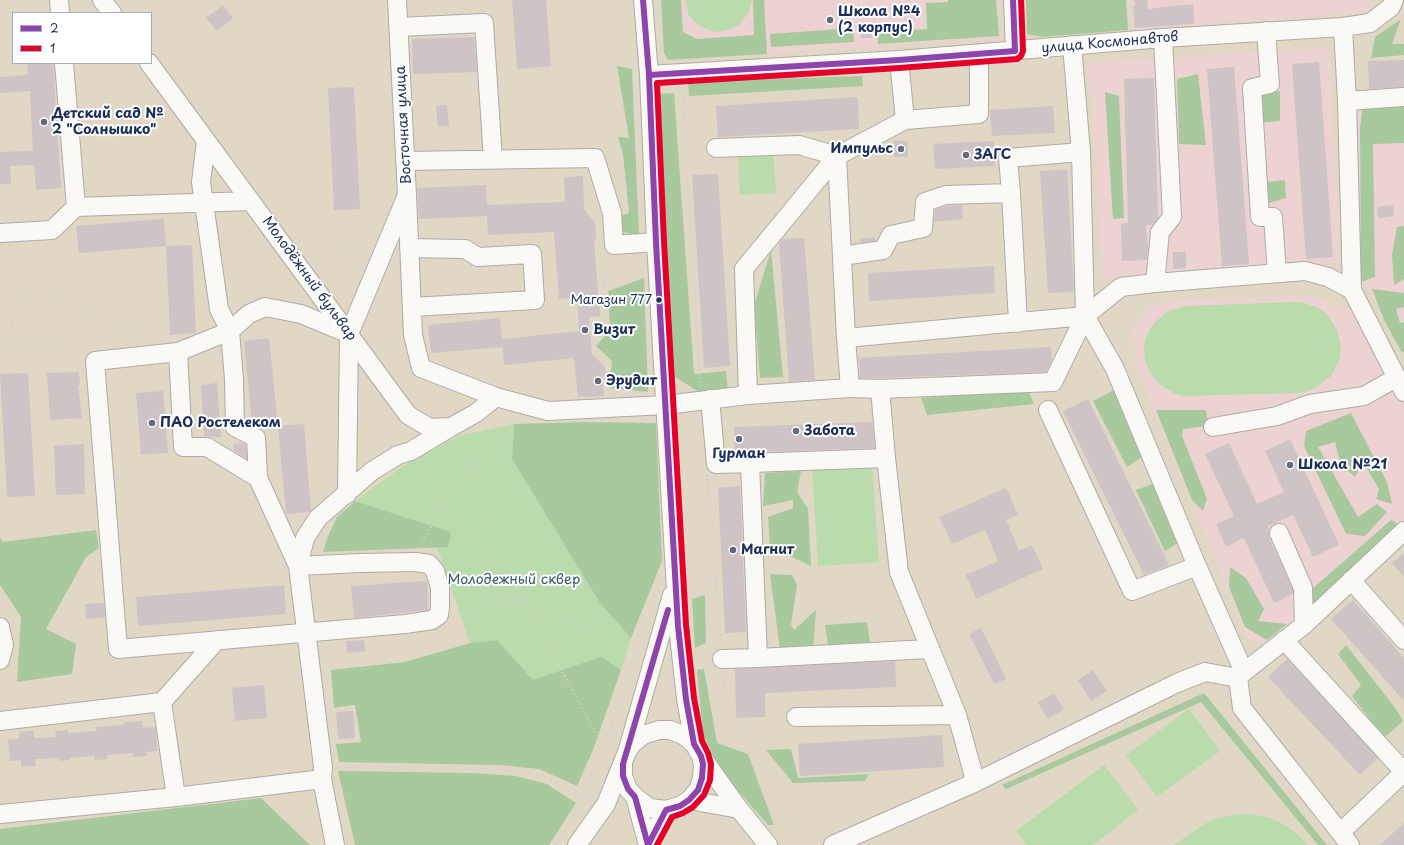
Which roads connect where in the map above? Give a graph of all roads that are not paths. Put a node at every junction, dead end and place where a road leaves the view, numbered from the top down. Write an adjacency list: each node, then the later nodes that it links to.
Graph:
1 (59, 0): 7 (street)
2 (102, 0): 8 (street)
3 (397, 0): 9 (street, Восточная улица)
4 (643, 0): 19 (street)
5 (1013, 0): 14 (street)
6 (1394, 0): 10 (street, улица Космонавтов)
7 (60, 12)
8 (111, 12)
9 (398, 27): 27 (street); 28 (street, Восточная улица)
10 (1343, 27): 11 (street, улица Космонавтов); 21 (street)
11 (1266, 31): 12 (street, улица Космонавтов); 38 (street)
12 (1163, 38): 13 (street, улица Космонавтов); 39 (street)
13 (1072, 45): 14 (street, улица Космонавтов); 25 (street)
14 (1015, 51): 15 (street, улица Космонавтов)
15 (979, 54): 16 (street, улица Космонавтов); 22 (street)
16 (899, 60): 19 (street, улица Космонавтов); 22 (street)
17 (64, 64): 33 (street)
18 (150, 64): 23 (street, Молодёжный бульвар)
19 (649, 75): 35 (street)
20 (1404, 97): 21 (street)
21 (1347, 101): 40 (street)
22 (905, 120): 26 (street)
23 (206, 141): 31 (street, Молодёжный бульвар); 32 (street)
24 (716, 148): 26 (street)
25 (1081, 152): 29 (street); 42 (street)
26 (838, 156): 37 (street); 51 (street)
27 (493, 160): 28 (street); 35 (street)
28 (405, 161): 30 (street, Восточная улица)
29 (1011, 193): 37 (street); 43 (street)
30 (407, 195): 36 (street); 45 (street, Восточная улица)
31 (251, 201): 32 (street); 45 (street, Молодёжный бульвар)
32 (205, 203): 33 (street); 44 (street)
33 (76, 208): 34 (street)
34 (0, 233)
35 (656, 242): 54 (street)
36 (410, 248): 41 (street); 41 (street)
37 (842, 256): 46 (street)
38 (1277, 274): 39 (street); 40 (street)
39 (1155, 283): 42 (street)
40 (1352, 290): 48 (street)
41 (412, 307): 52 (street)
42 (1085, 316): 43 (street); 50 (street); 65 (street)
43 (1018, 323): 46 (street)
44 (230, 331): 45 (street); 47 (street); 60 (street)
45 (349, 334): 56 (street, Молодёжный бульвар); 61 (street)
46 (846, 338): 49 (street)
47 (178, 352): 60 (street); 71 (street)
48 (1400, 385): 57 (street)
49 (850, 388): 50 (street); 51 (street)
50 (880, 389): 58 (street)
51 (748, 395): 53 (street)
52 (496, 397): 54 (street); 56 (street, Молодёжный бульвар)
53 (710, 400): 54 (street); 59 (street)
54 (666, 405): 67 (street)
55 (1048, 410): 65 (street)
56 (451, 427): 61 (street)
57 (1213, 428)
58 (886, 458): 59 (street); 74 (street)
59 (750, 463): 75 (street)
60 (258, 478): 64 (street)
61 (347, 494): 64 (street)
62 (1404, 531): 66 (street)
63 (1279, 533): 68 (street)
64 (298, 566): 70 (street); 70 (street)
65 (1197, 566): 78 (street)
66 (1351, 580): 68 (street); 73 (street)
67 (676, 582): 83 (street); 84 (street)
68 (1304, 625): 72 (street)
69 (0, 628): 77 (street)
70 (306, 633): 71 (street); 86 (street)
71 (217, 640): 79 (street)
72 (1284, 640): 78 (street); 85 (street)
73 (1404, 640)
74 (930, 649): 75 (street); 80 (street)
75 (758, 658): 76 (street)
76 (722, 659)
77 (0, 660)
78 (1244, 673): 87 (street); 95 (street)
79 (162, 702): 82 (street); 89 (street)
80 (957, 715): 81 (street); 87 (street)
81 (796, 717)
82 (0, 721)
83 (698, 750): 84 (street); 90 (street); 92 (street)
84 (625, 758): 88 (street); 91 (street)
85 (1404, 772): 95 (street)
86 (322, 773): 89 (street); 98 (street)
87 (974, 784): 100 (street)
88 (631, 793): 91 (street); 93 (street); 97 (street)
89 (176, 797): 94 (street)
90 (689, 800): 92 (street); 93 (street)
91 (606, 804): 99 (street)
92 (739, 809): 96 (street)
93 (666, 810): 97 (street)
94 (0, 814)
95 (1345, 838)
96 (766, 842)
97 (648, 844)
98 (335, 845)
99 (577, 845)
100 (833, 845)

